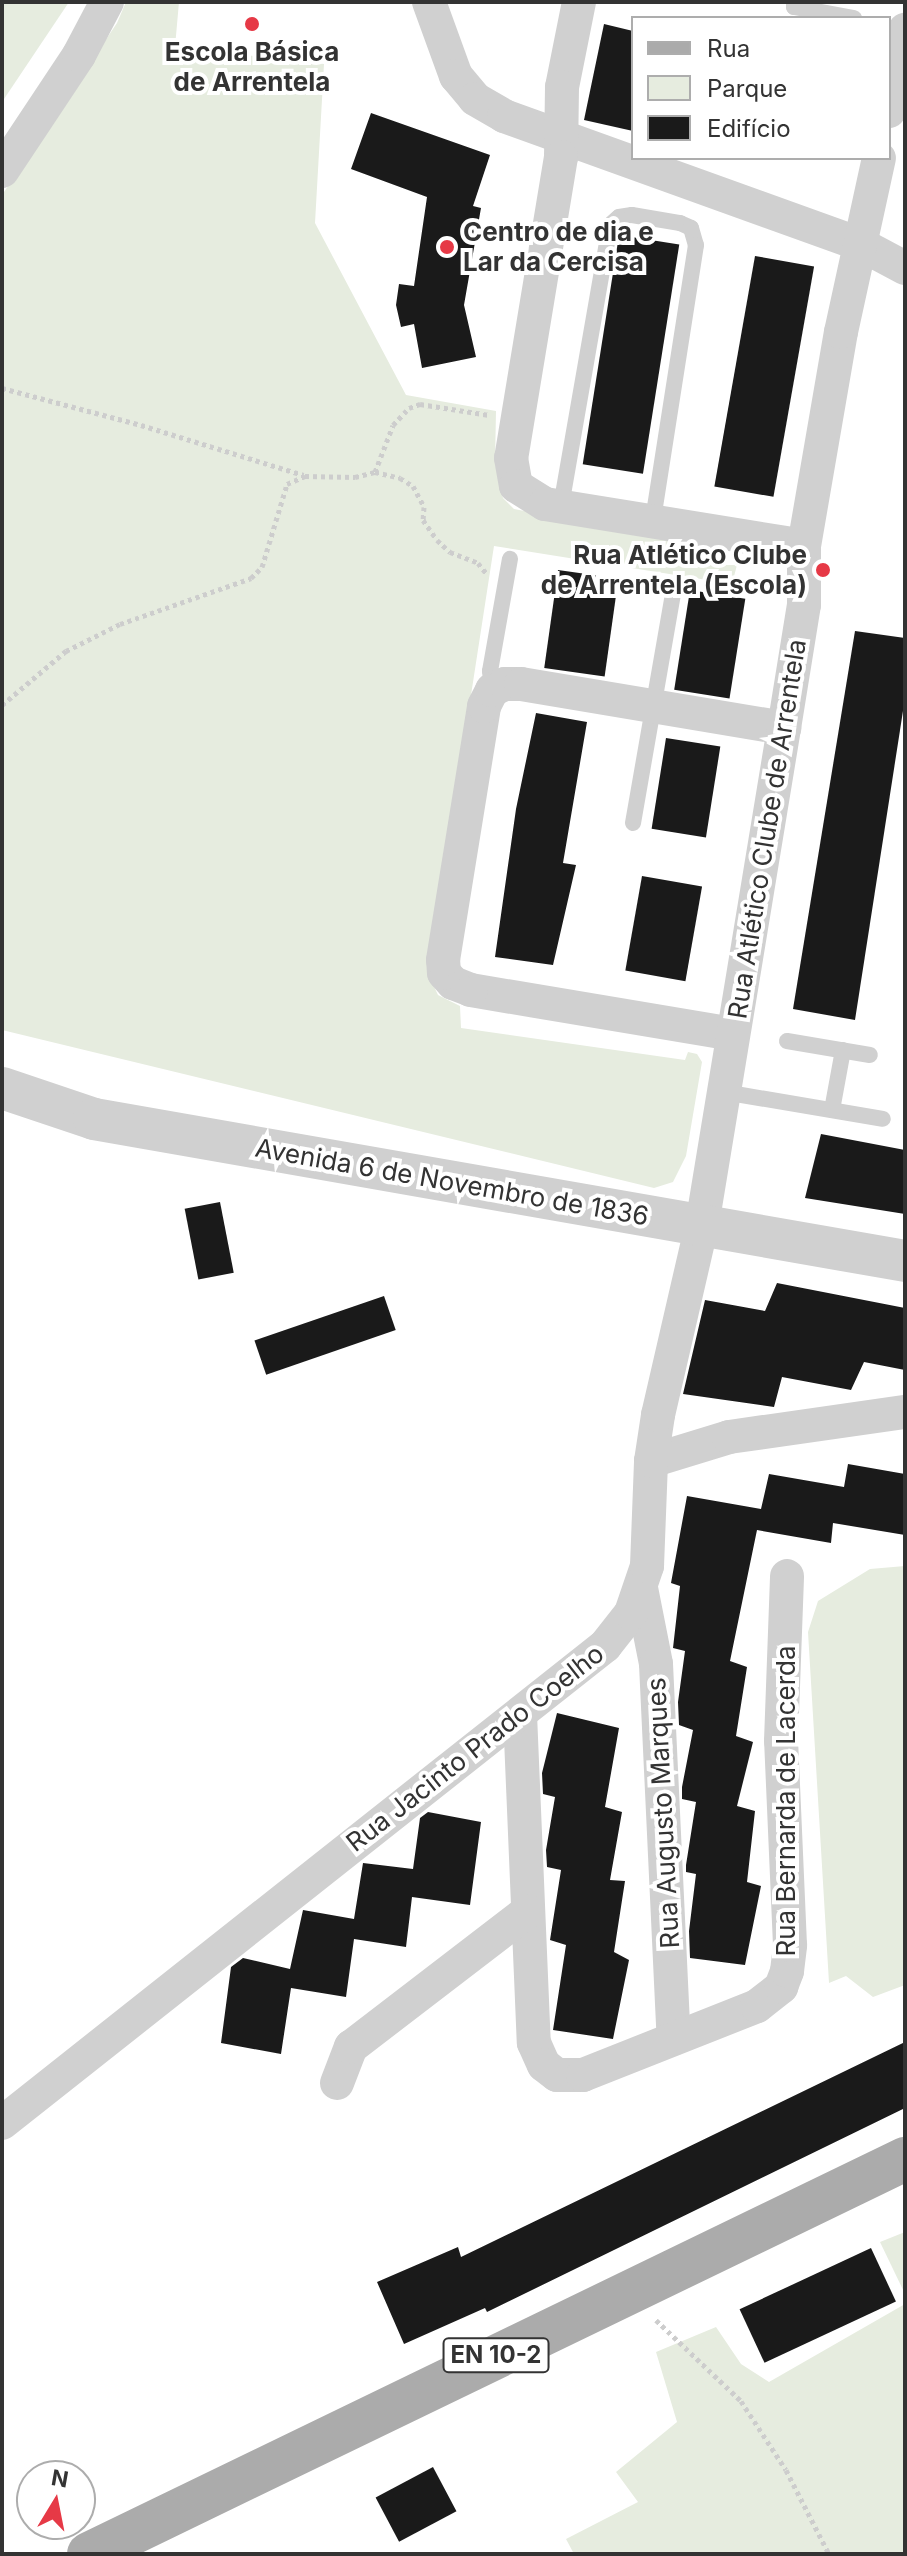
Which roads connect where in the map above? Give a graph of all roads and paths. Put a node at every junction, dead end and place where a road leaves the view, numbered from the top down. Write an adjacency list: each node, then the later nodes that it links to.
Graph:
1 (107, 2): 10 (street)
2 (429, 2): 8 (street)
3 (579, 2): 8 (street)
4 (794, 2): 5 (lane)
5 (843, 16)
6 (905, 29): 7 (street)
7 (891, 101)
8 (564, 139): 11 (street); 14 (street)
9 (879, 160): 11 (street, Rua Atlético Clube de Arrentela)
10 (2, 171)
11 (860, 244): 12 (street); 19 (street, Rua Atlético Clube de Arrentela)
12 (905, 268)
13 (2, 388): 16 (path)
14 (517, 419): 15 (path); 17 (street)
15 (375, 472): 16 (path); 22 (path)
16 (305, 476): 24 (path)
17 (561, 506): 18 (street); 18 (lane)
18 (653, 521): 19 (street)
19 (804, 546): 26 (street, Rua Atlético Clube de Arrentela)
20 (510, 559): 22 (lane)
21 (674, 589): 25 (lane)
22 (503, 596): 23 (lane)
23 (492, 690): 25 (street); 28 (street)
24 (2, 705)
25 (654, 706): 26 (street); 27 (lane)
26 (784, 728): 28 (street, Rua Atlético Clube de Arrentela)
27 (633, 823)
28 (733, 1034): 33 (street, Rua Atlético Clube de Arrentela)
29 (787, 1041): 30 (lane)
30 (843, 1050): 31 (lane); 34 (lane)
31 (870, 1055)
32 (2, 1088): 36 (street, Avenida 6 de Novembro de 1836)
33 (724, 1092): 34 (lane); 36 (street, Rua Atlético Clube de Arrentela)
34 (832, 1110): 35 (lane)
35 (883, 1119)
36 (702, 1225): 37 (street, Avenida 6 de Novembro de 1836); 39 (street, Rua Jacinto Prado Coelho)
37 (905, 1261)
38 (905, 1412): 39 (street)
39 (651, 1461): 41 (street, Rua Jacinto Prado Coelho)
40 (787, 1576): 44 (street, Rua Bernarda de Lacerda)
41 (641, 1588): 42 (street, Rua Jacinto Prado Coelho); 44 (street, Rua Augusto Marques)
42 (520, 1714): 43 (street, Rua Bernarda de Lacerda); 46 (street, Rua Jacinto Prado Coelho)
43 (528, 1911): 44 (street, Rua Bernarda de Lacerda); 45 (street)
44 (674, 2039)
45 (337, 2083)
46 (2, 2123)
47 (905, 2159): 48 (main road, EN 10-2)
48 (627, 2292): 49 (main road, EN 10-2); 50 (path)
49 (89, 2554)
50 (829, 2554)

